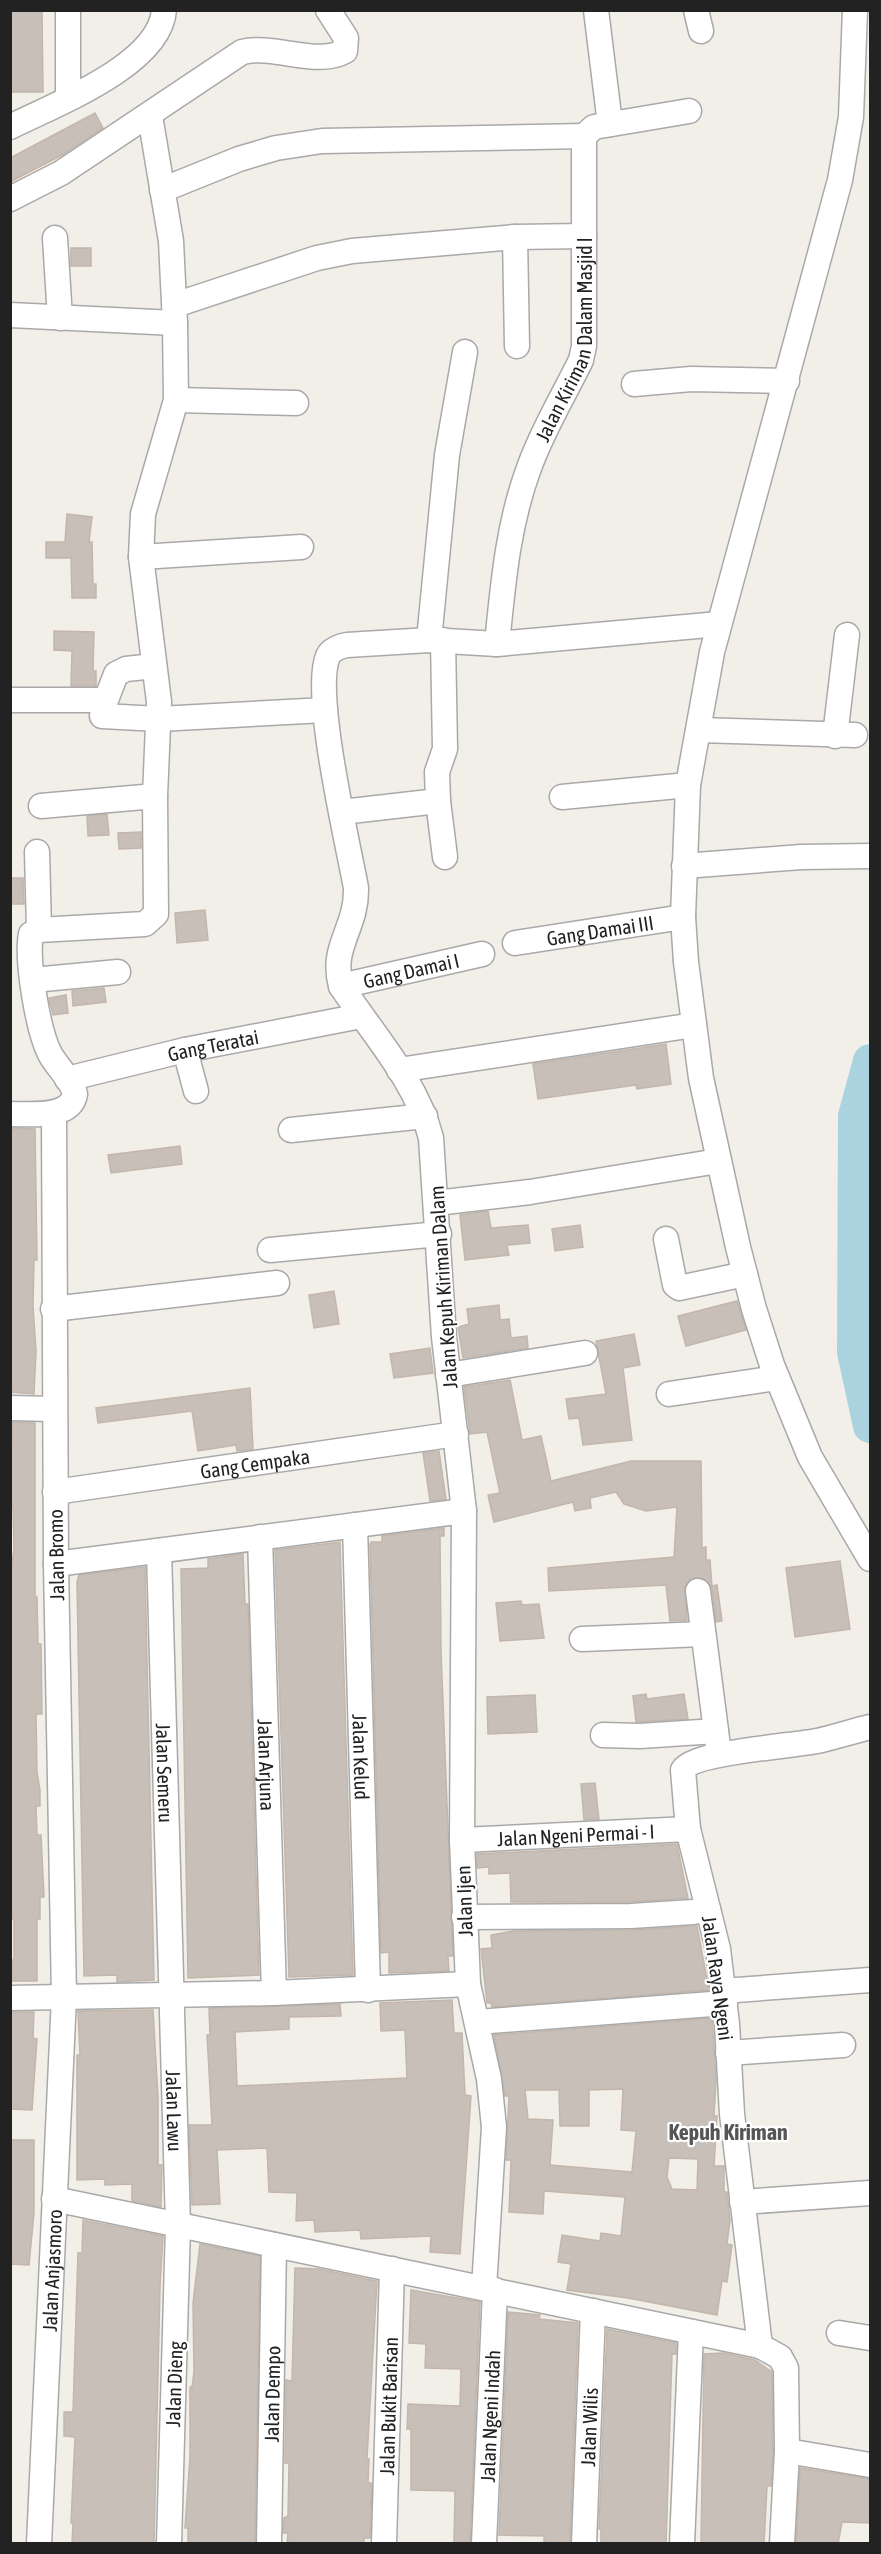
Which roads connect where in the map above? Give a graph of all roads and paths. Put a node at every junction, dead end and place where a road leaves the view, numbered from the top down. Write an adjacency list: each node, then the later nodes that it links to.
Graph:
1 (68, 10): 6 (street)
2 (164, 10): 6 (street)
3 (328, 10): 8 (street)
4 (596, 10): 9 (street)
5 (855, 10): 22 (street)
6 (68, 98): 10 (street)
7 (688, 111): 9 (street)
8 (150, 116): 12 (street); 13 (street)
9 (610, 124): 11 (street)
10 (10, 127)
11 (584, 136): 12 (street); 14 (street, Jalan Kiriman Dalam Masjid I)
12 (162, 190): 17 (street)
13 (10, 200)
14 (584, 236): 16 (street); 31 (street, Jalan Kiriman Dalam Masjid I)
15 (55, 237): 19 (street)
16 (515, 237): 17 (street); 20 (street)
17 (175, 314): 19 (street); 24 (street)
18 (10, 315): 19 (street)
19 (60, 318)
20 (517, 346)
21 (465, 352): 30 (street)
22 (787, 381): 23 (street); 28 (street)
23 (634, 384)
24 (176, 400): 25 (street); 27 (street)
25 (296, 403)
26 (302, 547): 27 (street)
27 (141, 557): 32 (street)
28 (719, 624): 31 (street); 37 (street)
29 (848, 635): 37 (street)
30 (436, 640): 31 (street); 34 (street); 41 (street)
31 (497, 644)
32 (154, 666): 33 (street); 36 (street)
33 (10, 700)
34 (325, 710): 36 (street); 43 (street)
35 (102, 716): 36 (street)
36 (159, 719): 39 (street)
37 (699, 730): 38 (street)
38 (688, 785): 40 (street); 47 (street)
39 (155, 795): 42 (street); 49 (street)
40 (562, 796)
41 (438, 801): 43 (street); 46 (street)
42 (41, 806)
43 (342, 812): 54 (street)
44 (38, 852): 49 (street)
45 (870, 856): 47 (street)
46 (445, 857)
47 (684, 866): 48 (street)
48 (683, 917): 50 (street, Gang Damai III); 56 (street)
49 (39, 930): 53 (street)
50 (515, 943)
51 (482, 954): 54 (street, Gang Damai I)
52 (117, 972): 53 (street)
53 (33, 980): 59 (street)
54 (341, 986): 55 (street, Jalan Kepuh Kiriman Dalam)
55 (361, 1016): 57 (street, Gang Teratai); 58 (street, Jalan Kepuh Kiriman Dalam)
56 (694, 1025): 58 (street); 65 (street)
57 (185, 1050): 59 (street, Gang Teratai); 60 (street)
58 (399, 1070): 63 (street, Jalan Kepuh Kiriman Dalam)
59 (67, 1079): 61 (street)
60 (196, 1091)
61 (54, 1113): 62 (street); 72 (street, Jalan Bromo)
62 (20, 1114)
63 (425, 1116): 64 (street); 66 (street, Jalan Kepuh Kiriman Dalam)
64 (291, 1130)
65 (718, 1161): 66 (street); 70 (street)
66 (436, 1203): 67 (street, Jalan Kepuh Kiriman Dalam)
67 (439, 1234): 69 (street); 74 (street, Jalan Kepuh Kiriman Dalam)
68 (666, 1239): 70 (street)
69 (270, 1250)
70 (745, 1274): 75 (street)
71 (277, 1283): 72 (street)
72 (53, 1309): 78 (street, Jalan Bromo)
73 (585, 1353): 74 (street)
74 (448, 1375): 79 (street, Jalan Kepuh Kiriman Dalam)
75 (777, 1378): 76 (street); 85 (street)
76 (669, 1394)
77 (10, 1408): 78 (street)
78 (54, 1408): 80 (street, Jalan Bromo)
79 (456, 1434): 80 (street, Gang Cempaka); 81 (street, Jalan Kepuh Kiriman Dalam)
80 (55, 1492): 86 (street, Jalan Bromo)
81 (464, 1511): 82 (street); 94 (street, Jalan Ijen)
82 (355, 1525): 83 (street); 99 (street, Jalan Kelud)
83 (260, 1538): 84 (street); 100 (street, Jalan Arjuna)
84 (159, 1551): 86 (street); 101 (street, Jalan Semeru)
85 (870, 1559)
86 (56, 1564): 102 (street, Jalan Bromo)
87 (698, 1591): 88 (street)
88 (704, 1634): 89 (street); 92 (street)
89 (582, 1639)
90 (870, 1727): 92 (street, Jalan Raya Ngeni)
91 (603, 1735): 92 (street)
92 (717, 1743): 93 (street, Jalan Raya Ngeni)
93 (688, 1829): 94 (street, Jalan Ngeni Permai - I); 95 (street, Jalan Raya Ngeni)
94 (462, 1840): 96 (street, Jalan Ijen)
95 (708, 1909): 96 (street); 103 (street, Jalan Raya Ngeni)
96 (464, 1917): 98 (street, Jalan Ijen)
97 (870, 1980): 103 (street)
98 (468, 1984): 99 (street); 105 (street, Jalan Ijen)
99 (368, 1990): 100 (street)
100 (274, 1993): 101 (street)
101 (172, 1995): 102 (street); 111 (street, Jalan Lawu)
102 (64, 1997): 104 (street); 109 (street, Jalan Anjasmoro)
103 (724, 1997): 105 (street); 107 (street, Jalan Raya Ngeni)
104 (10, 1998)
105 (477, 2022): 114 (street, Jalan Ijen)
106 (843, 2045): 107 (street)
107 (728, 2053): 110 (street, Jalan Raya Ngeni)
108 (870, 2193): 110 (street)
109 (54, 2199): 111 (street); 122 (street, Jalan Anjasmoro)
110 (742, 2202): 119 (street, Jalan Raya Ngeni)
111 (178, 2225): 112 (street); 123 (street, Jalan Dieng)
112 (274, 2245): 113 (street); 124 (street, Jalan Dempo)
113 (392, 2269): 114 (street); 125 (street, Jalan Bukit Barisan)
114 (489, 2289): 115 (street); 126 (street, Jalan Ngeni Indah)
115 (593, 2311): 116 (street); 127 (street, Jalan Wilis)
116 (691, 2332): 119 (street); 128 (street)
117 (839, 2333): 118 (street)
118 (870, 2338)
119 (760, 2346): 120 (street)
120 (788, 2451): 121 (street); 129 (street)
121 (870, 2465)
122 (39, 2544)
123 (169, 2544)
124 (269, 2544)
125 (384, 2544)
126 (484, 2544)
127 (584, 2544)
128 (682, 2544)
129 (782, 2544)

